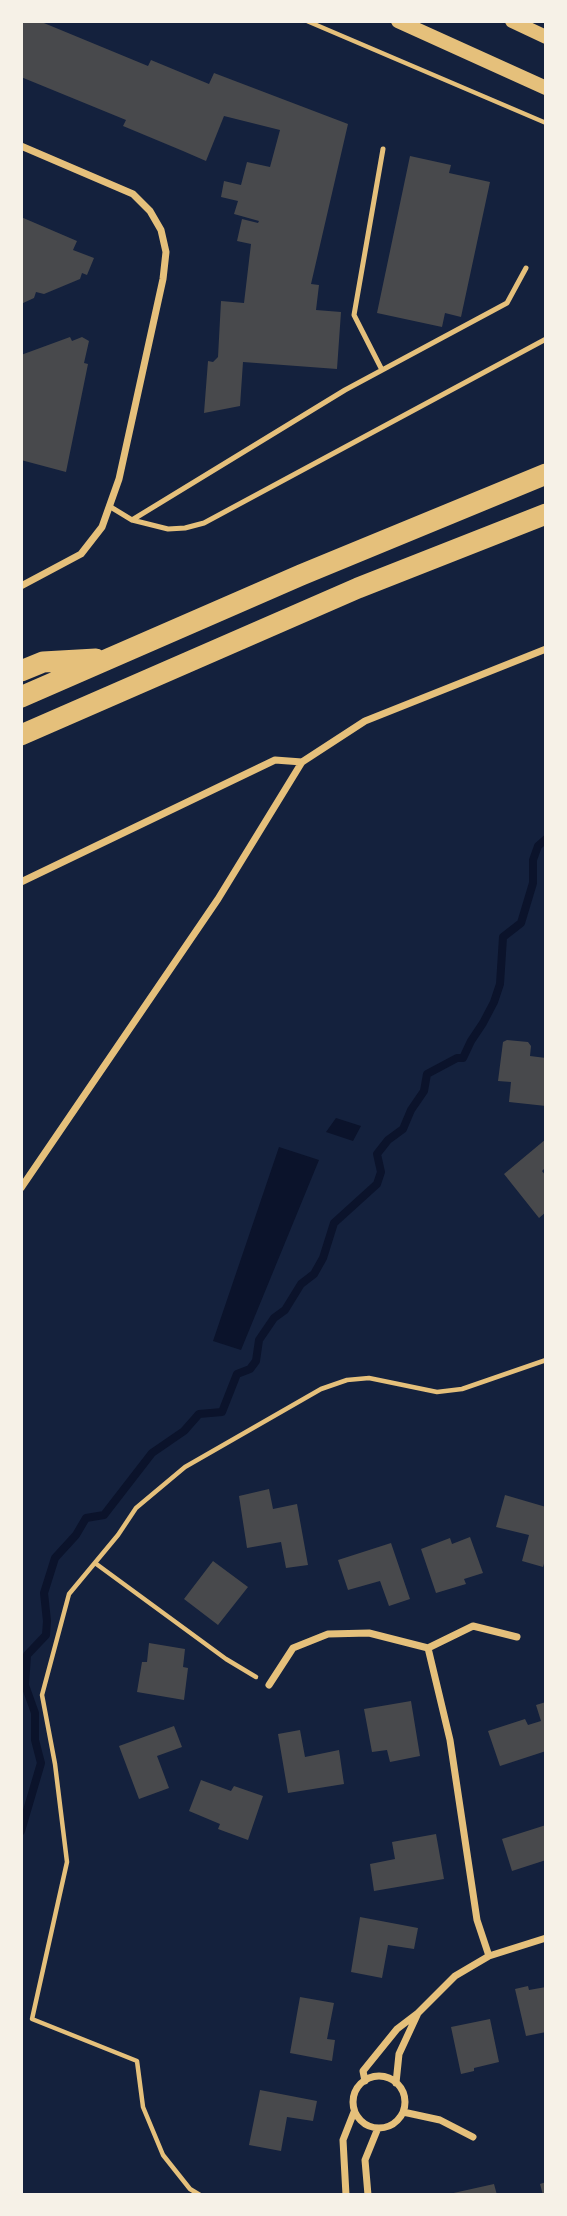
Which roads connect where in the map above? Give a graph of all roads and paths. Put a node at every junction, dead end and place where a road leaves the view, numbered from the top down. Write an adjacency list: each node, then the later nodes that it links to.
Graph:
1 (307, 21): 6 (path)
2 (398, 21): 5 (main road)
3 (512, 21): 4 (main road)
4 (546, 37)
5 (546, 88)
6 (546, 123)
7 (21, 146): 13 (street)
8 (383, 149): 11 (lane)
9 (526, 268): 11 (lane)
10 (546, 339): 15 (lane)
11 (382, 370): 15 (lane)
12 (546, 474): 18 (highway)
13 (109, 506): 15 (lane); 16 (street)
14 (546, 514): 21 (highway)
15 (132, 520)
16 (21, 586)
17 (546, 649): 22 (street)
18 (108, 658): 19 (highway); 20 (highway)
19 (21, 671)
20 (21, 697)
21 (21, 735)
22 (302, 762): 23 (street); 24 (street)
23 (21, 882)
24 (21, 1188)
25 (546, 1360): 26 (path)
26 (95, 1563): 29 (path); 39 (path)
27 (517, 1637): 28 (street)
28 (428, 1648): 29 (street); 31 (street)
29 (269, 1685)
30 (546, 1938): 31 (street)
31 (489, 1956): 32 (street)
32 (418, 2012): 33 (street); 34 (street)
33 (365, 2081): 34 (street); 35 (street)
34 (396, 2083): 36 (street)
35 (354, 2112): 37 (street); 40 (street)
36 (402, 2112): 37 (street); 38 (street)
37 (378, 2128): 41 (street)
38 (473, 2137)
39 (200, 2195)
40 (346, 2195)
41 (368, 2195)

